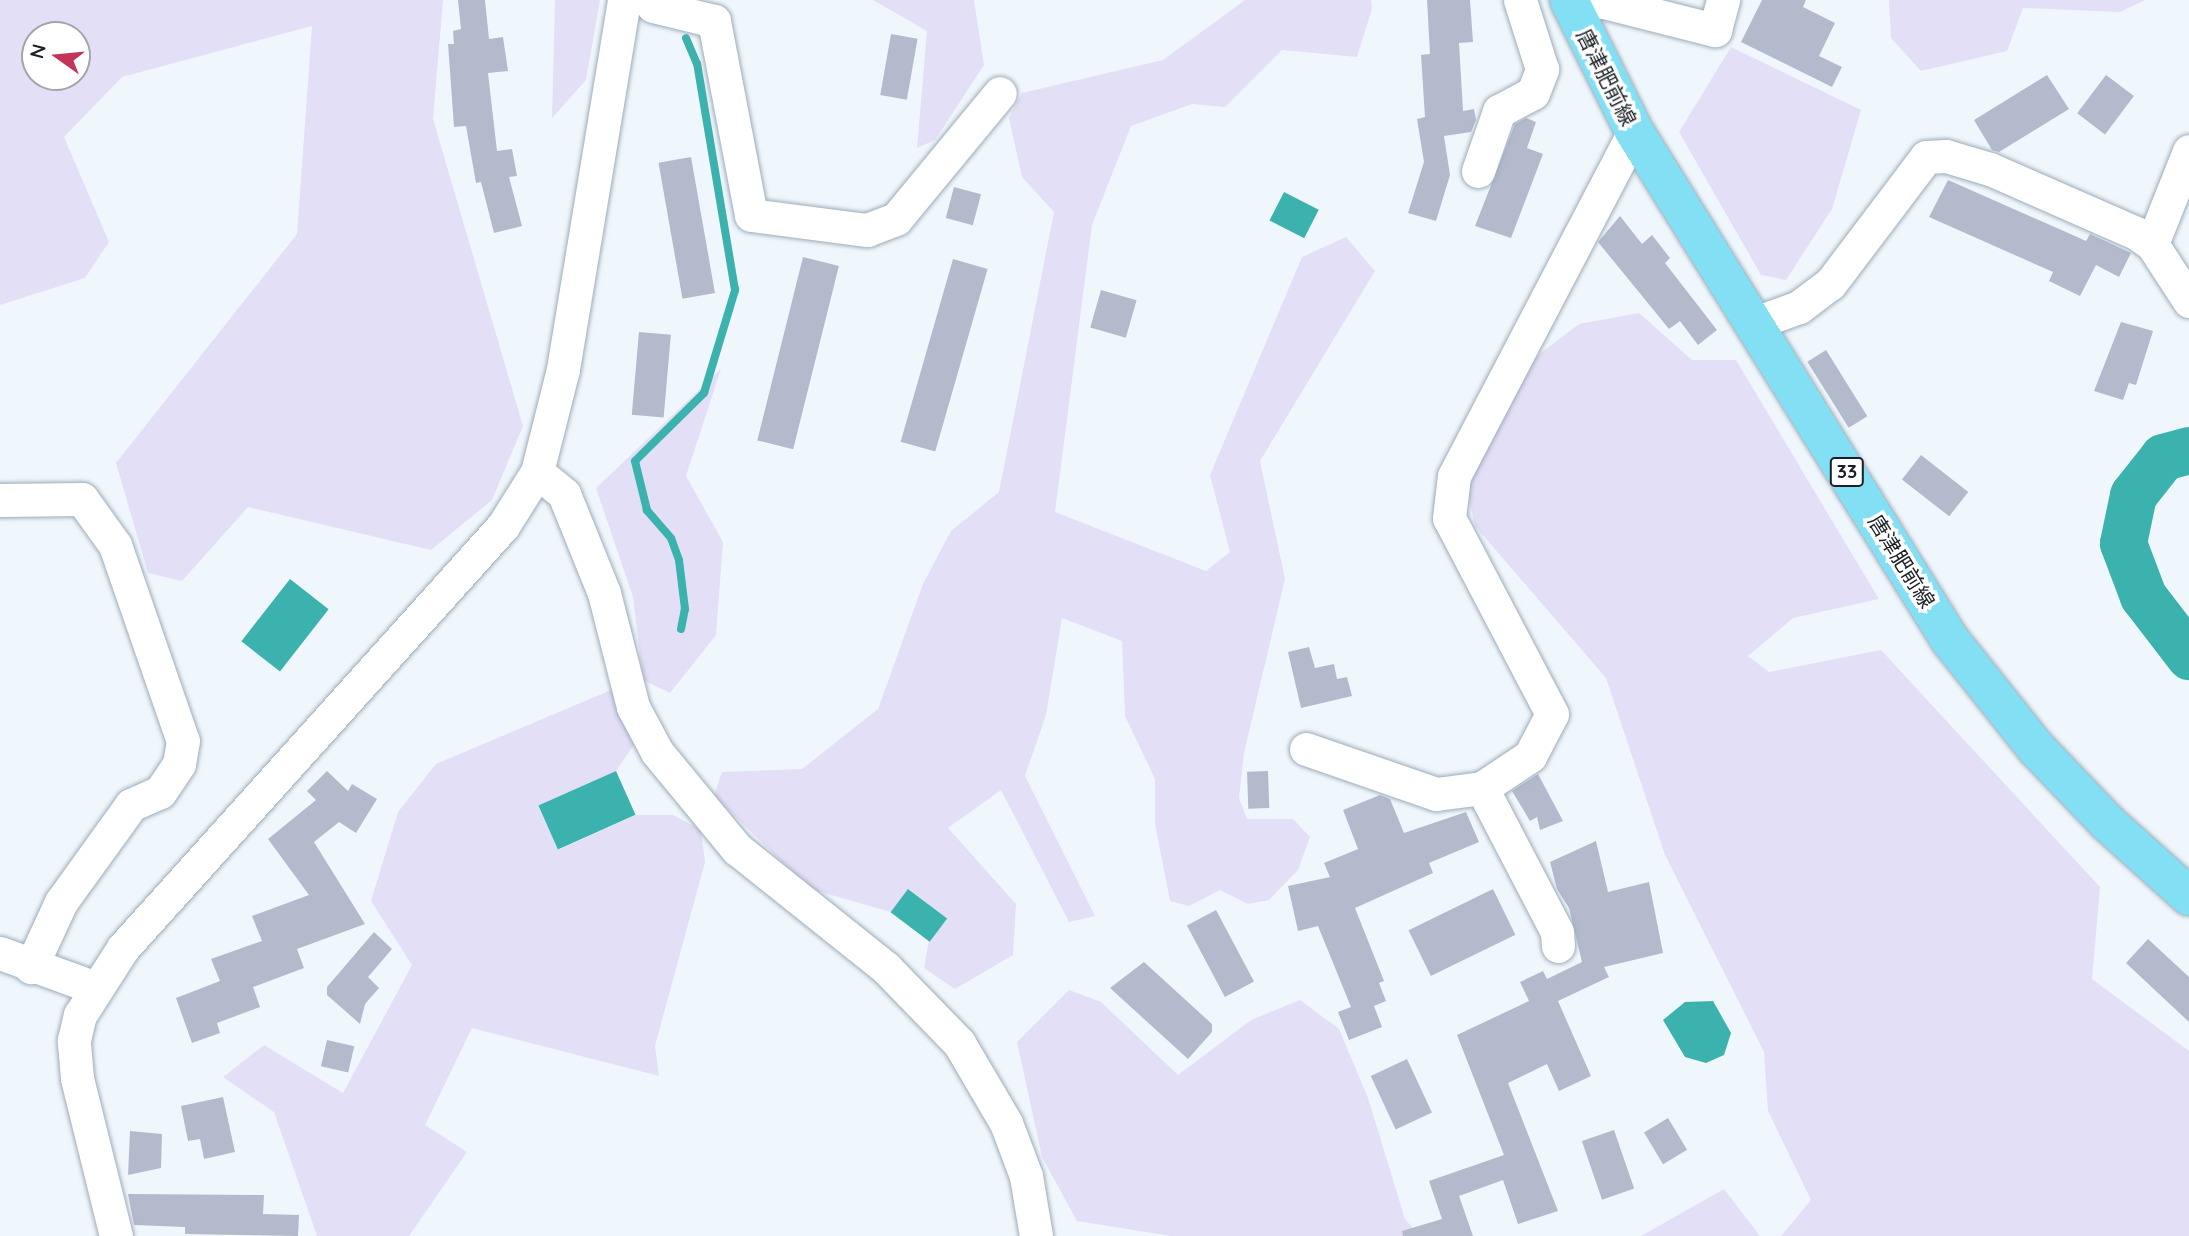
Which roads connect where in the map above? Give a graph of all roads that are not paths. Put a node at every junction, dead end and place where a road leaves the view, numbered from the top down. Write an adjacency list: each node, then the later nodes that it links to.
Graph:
1 (624, 0): 13 (street)
2 (649, 0): 6 (street)
3 (1520, 0): 9 (street)
4 (1723, 0): 5 (street)
5 (1571, 4): 7 (main road, 唐津肥前線 / 33)
6 (1000, 93)
7 (1634, 131): 12 (main road, 唐津肥前線 / 33); 16 (street)
8 (2189, 152): 10 (street)
9 (1478, 171)
10 (2152, 244): 11 (street); 12 (street)
11 (2189, 301)
12 (1752, 324): 17 (main road, 唐津肥前線 / 33)
13 (537, 472): 21 (street); 23 (street)
14 (0, 500): 20 (street)
15 (1306, 749): 16 (street)
16 (1482, 788): 18 (street)
17 (2189, 895)
18 (1558, 946)
19 (0, 953): 20 (street)
20 (31, 967): 21 (street)
21 (93, 986): 22 (street)
22 (117, 1236)
23 (1036, 1236)

